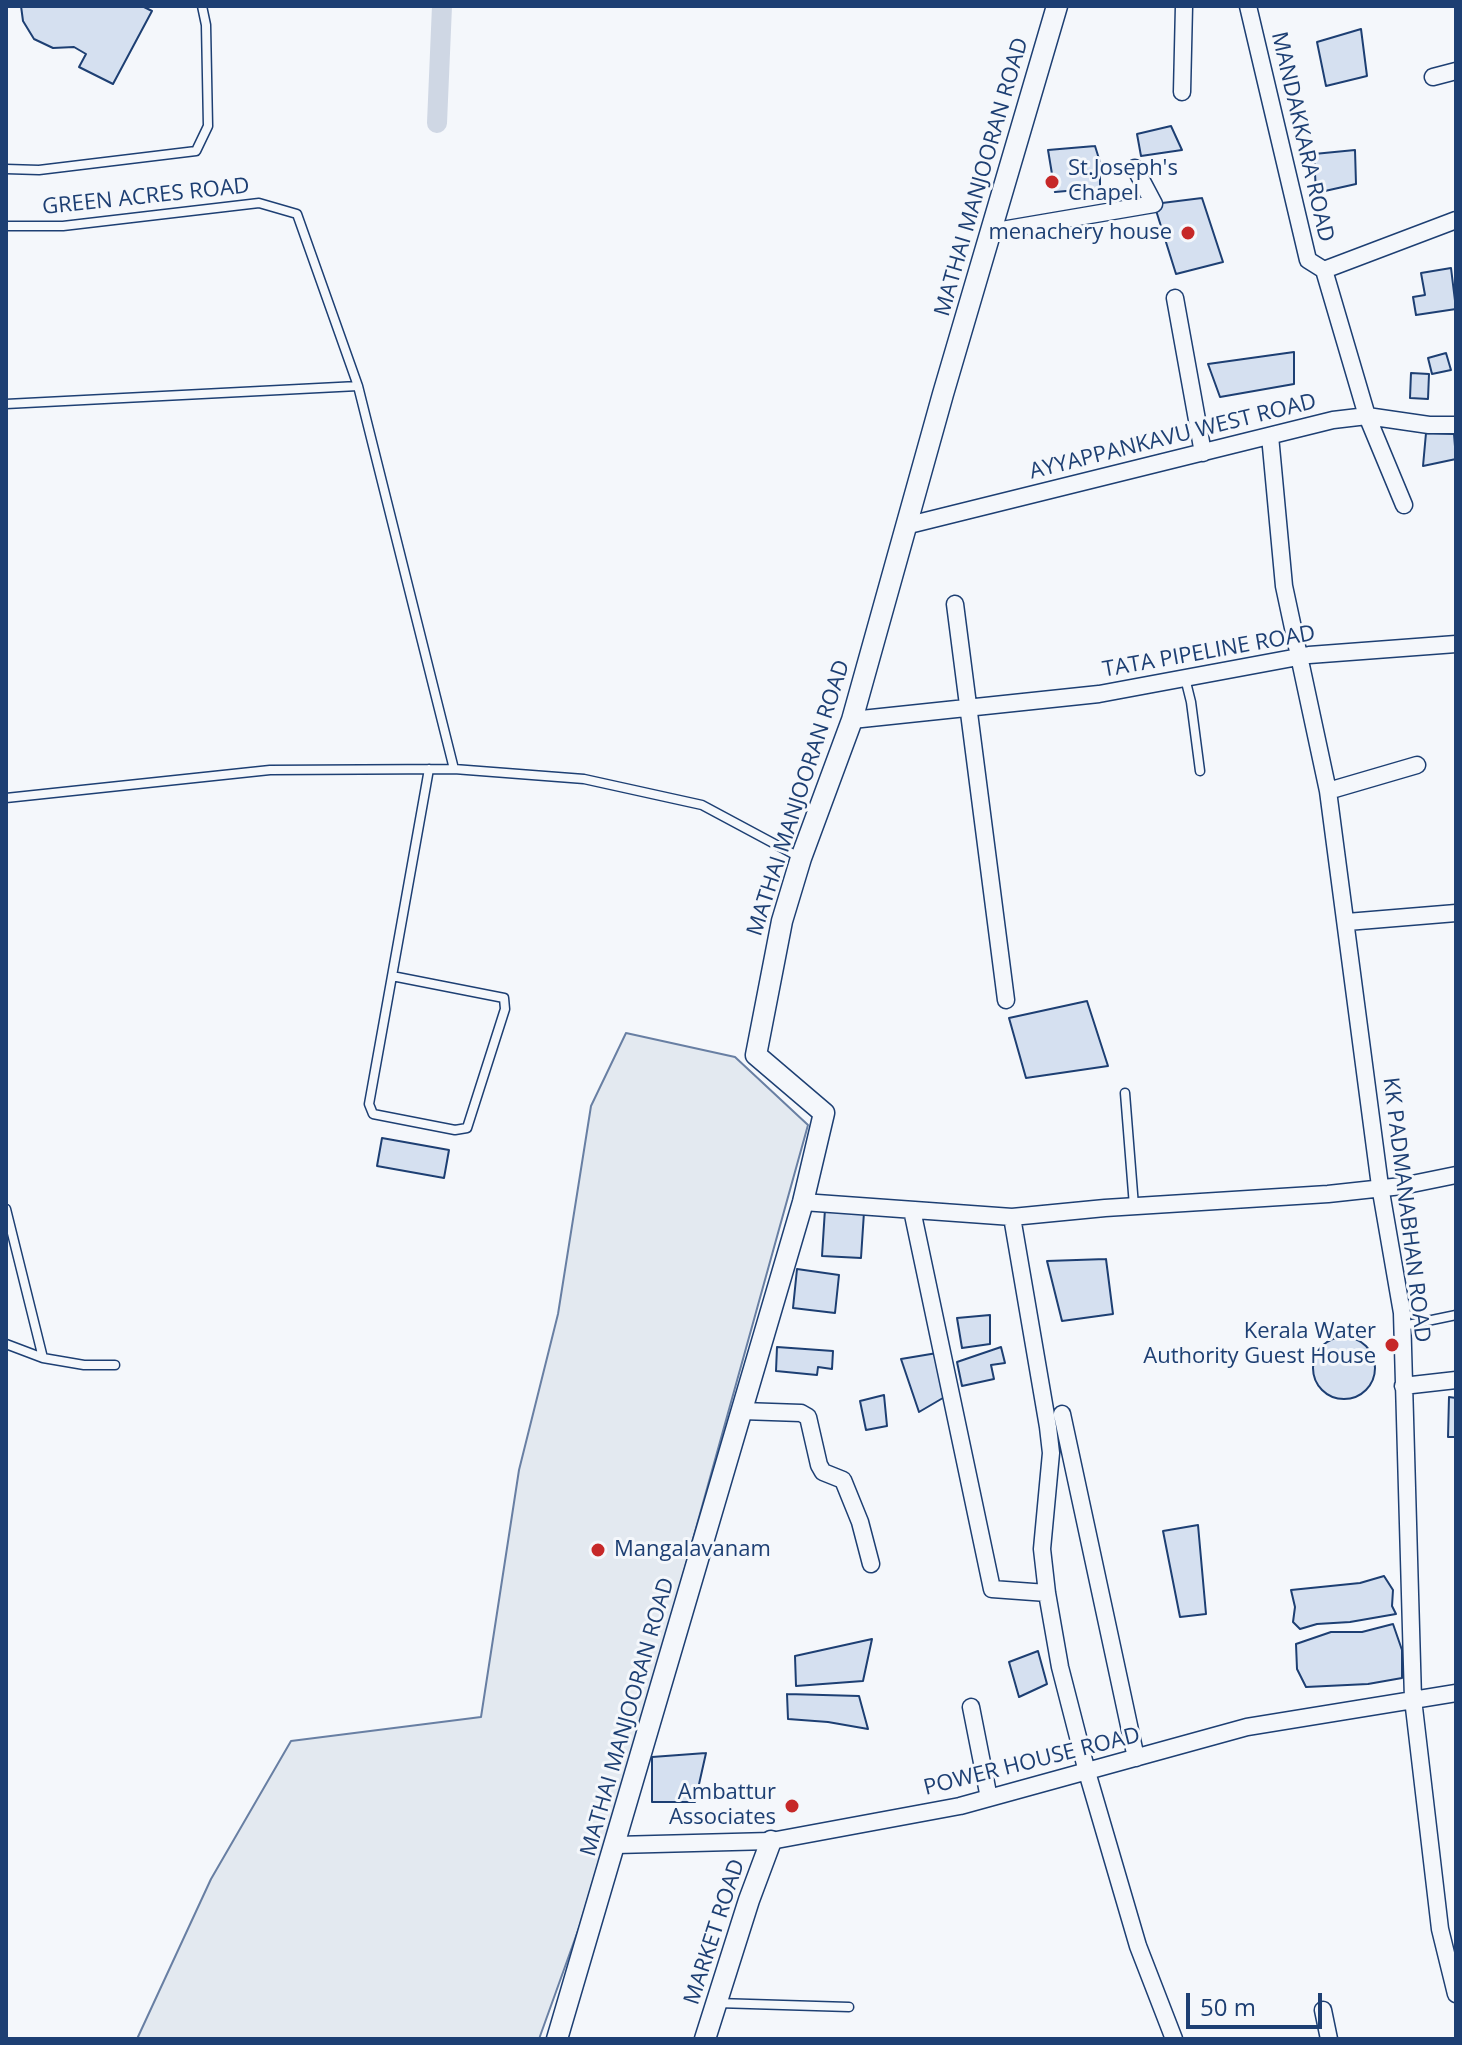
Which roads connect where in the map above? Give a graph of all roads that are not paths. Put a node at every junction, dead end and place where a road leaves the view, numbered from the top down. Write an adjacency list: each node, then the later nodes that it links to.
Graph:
1 (202, 6): 9 (lane)
2 (1057, 6): 12 (street, MATHAI MANJOORAN ROAD)
3 (1184, 6): 7 (street)
4 (1248, 6): 13 (street, MANDAKKARA ROAD)
5 (1456, 71): 6 (street)
6 (1433, 77)
7 (1182, 92)
8 (1135, 168): 12 (street)
9 (6, 169)
10 (1456, 220): 13 (street, MANDAKKARA ROAD)
11 (6, 226): 15 (lane, GREEN ACRES ROAD)
12 (990, 232): 22 (street, MATHAI MANJOORAN ROAD)
13 (1324, 270): 17 (street, MANDAKKARA ROAD)
14 (1175, 298): 20 (street)
15 (358, 386): 16 (lane); 31 (lane, GREEN ACRES ROAD)
16 (6, 404)
17 (1367, 416): 18 (street, AYYAPPANKAVU WEST ROAD); 19 (street, AYYAPPANKAVU WEST ROAD); 21 (street, MANDAKKARA ROAD)
18 (1456, 425)
19 (1270, 436): 20 (street, AYYAPPANKAVU WEST ROAD); 25 (street, KK PADMANABHAN ROAD)
20 (1203, 453): 22 (street, AYYAPPANKAVU WEST ROAD)
21 (1404, 505)
22 (905, 526): 28 (street, MATHAI MANJOORAN ROAD)
23 (955, 604): 27 (street)
24 (1456, 644): 25 (street, TATA PIPELINE ROAD)
25 (1299, 657): 26 (street, TATA PIPELINE ROAD); 33 (street, KK PADMANABHAN ROAD)
26 (1185, 678): 27 (street, TATA PIPELINE ROAD); 32 (lane)
27 (970, 708): 28 (street, TATA PIPELINE ROAD); 39 (street)
28 (852, 720): 35 (street, MATHAI MANJOORAN ROAD)
29 (1417, 765): 33 (street)
30 (429, 769): 31 (lane); 34 (lane); 38 (lane)
31 (454, 769): 35 (lane)
32 (1200, 771)
33 (1328, 791): 37 (street, KK PADMANABHAN ROAD)
34 (6, 798)
35 (801, 858): 43 (street, MATHAI MANJOORAN ROAD)
36 (1456, 913): 37 (street)
37 (1347, 922): 42 (street, KK PADMANABHAN ROAD)
38 (392, 976): 38 (lane)
39 (1006, 1000)
40 (1125, 1093): 44 (lane)
41 (1456, 1175): 42 (street)
42 (1381, 1187): 44 (street); 49 (street, KK PADMANABHAN ROAD)
43 (803, 1202): 46 (street); 55 (street, MATHAI MANJOORAN ROAD)
44 (1134, 1207): 47 (street)
45 (6, 1209): 51 (lane)
46 (912, 1210): 47 (street); 58 (street)
47 (1012, 1217): 58 (street)
48 (1456, 1315): 49 (lane)
49 (1402, 1326): 54 (street, KK PADMANABHAN ROAD)
50 (6, 1344): 51 (lane)
51 (43, 1358): 52 (lane)
52 (115, 1365)
53 (1456, 1380): 54 (street)
54 (1403, 1386): 60 (street, KK PADMANABHAN ROAD)
55 (742, 1411): 57 (street); 66 (street, MATHAI MANJOORAN ROAD)
56 (1062, 1414): 62 (street)
57 (871, 1564)
58 (1047, 1593): 63 (street)
59 (1456, 1693): 60 (street, POWER HOUSE ROAD)
60 (1413, 1699): 62 (street, POWER HOUSE ROAD); 67 (street, KK PADMANABHAN ROAD)
61 (971, 1707): 64 (street)
62 (1136, 1758): 63 (street, POWER HOUSE ROAD)
63 (1087, 1772): 64 (street, POWER HOUSE ROAD); 73 (street)
64 (989, 1798): 65 (street, POWER HOUSE ROAD)
65 (771, 1841): 66 (street, POWER HOUSE ROAD); 68 (street, MARKET ROAD)
66 (616, 1845): 71 (street, MATHAI MANJOORAN ROAD)
67 (1456, 1994)
68 (716, 2003): 69 (lane); 72 (street, MARKET ROAD)
69 (849, 2007)
70 (1323, 2010): 74 (street)
71 (557, 2039)
72 (705, 2039)
73 (1174, 2039)
74 (1329, 2039)

